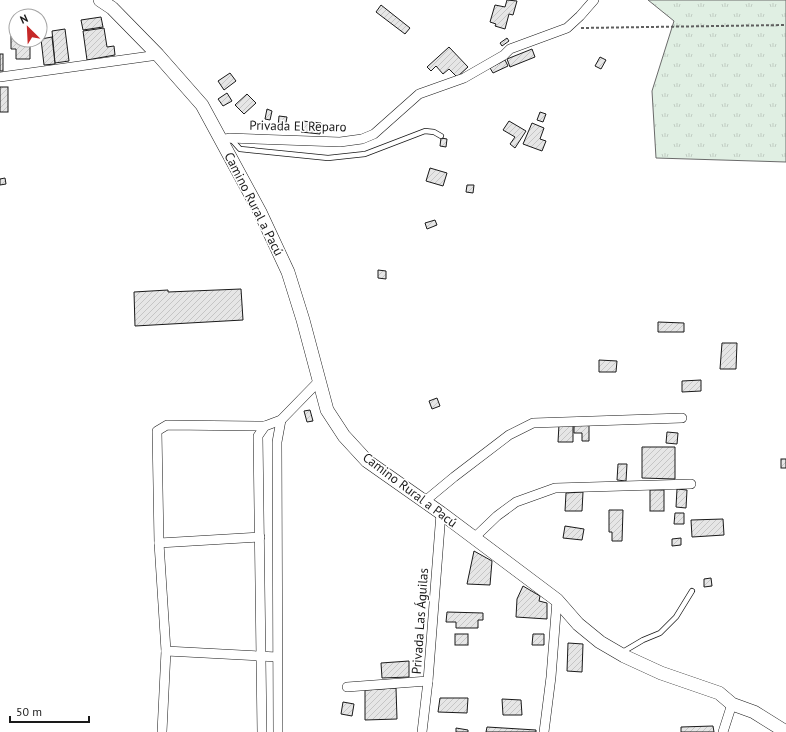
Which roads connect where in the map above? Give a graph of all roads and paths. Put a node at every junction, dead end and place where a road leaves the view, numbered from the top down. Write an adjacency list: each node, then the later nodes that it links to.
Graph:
1 (100, 0): 5 (street, Camino Rural a Pacú)
2 (594, 0): 4 (street, Privada El Reparo)
3 (786, 25): 4 (path)
4 (567, 28): 8 (street, Privada El Reparo)
5 (158, 55): 6 (street); 8 (street, Camino Rural a Pacú)
6 (0, 77)
7 (441, 136): 8 (lane)
8 (225, 139): 9 (street, Camino Rural a Pacú)
9 (319, 381): 11 (street); 14 (street, Camino Rural a Pacú)
10 (682, 418): 14 (street)
11 (281, 420): 12 (street); 24 (street)
12 (265, 426): 16 (street); 18 (street)
13 (691, 484): 17 (street)
14 (425, 501): 15 (street, Camino Rural a Pacú)
15 (441, 513): 17 (street, Camino Rural a Pacú); 25 (street, Privada Las Águilas)
16 (260, 537): 18 (street); 23 (street)
17 (474, 538): 20 (street, Camino Rural a Pacú)
18 (159, 543): 21 (street)
19 (692, 591): 22 (lane)
20 (557, 600): 22 (street, Camino Rural a Pacú); 32 (street)
21 (166, 651): 23 (street); 28 (street)
22 (620, 654): 27 (street, Camino Rural a Pacú)
23 (261, 657): 24 (street); 29 (street)
24 (277, 657): 30 (street)
25 (428, 681): 26 (street); 31 (street, Privada Las Águilas)
26 (347, 687)
27 (732, 704): 33 (street); 34 (street, Camino Rural a Pacú)
28 (162, 732)
29 (262, 732)
30 (278, 732)
31 (422, 732)
32 (544, 732)
33 (723, 732)
34 (786, 732)

